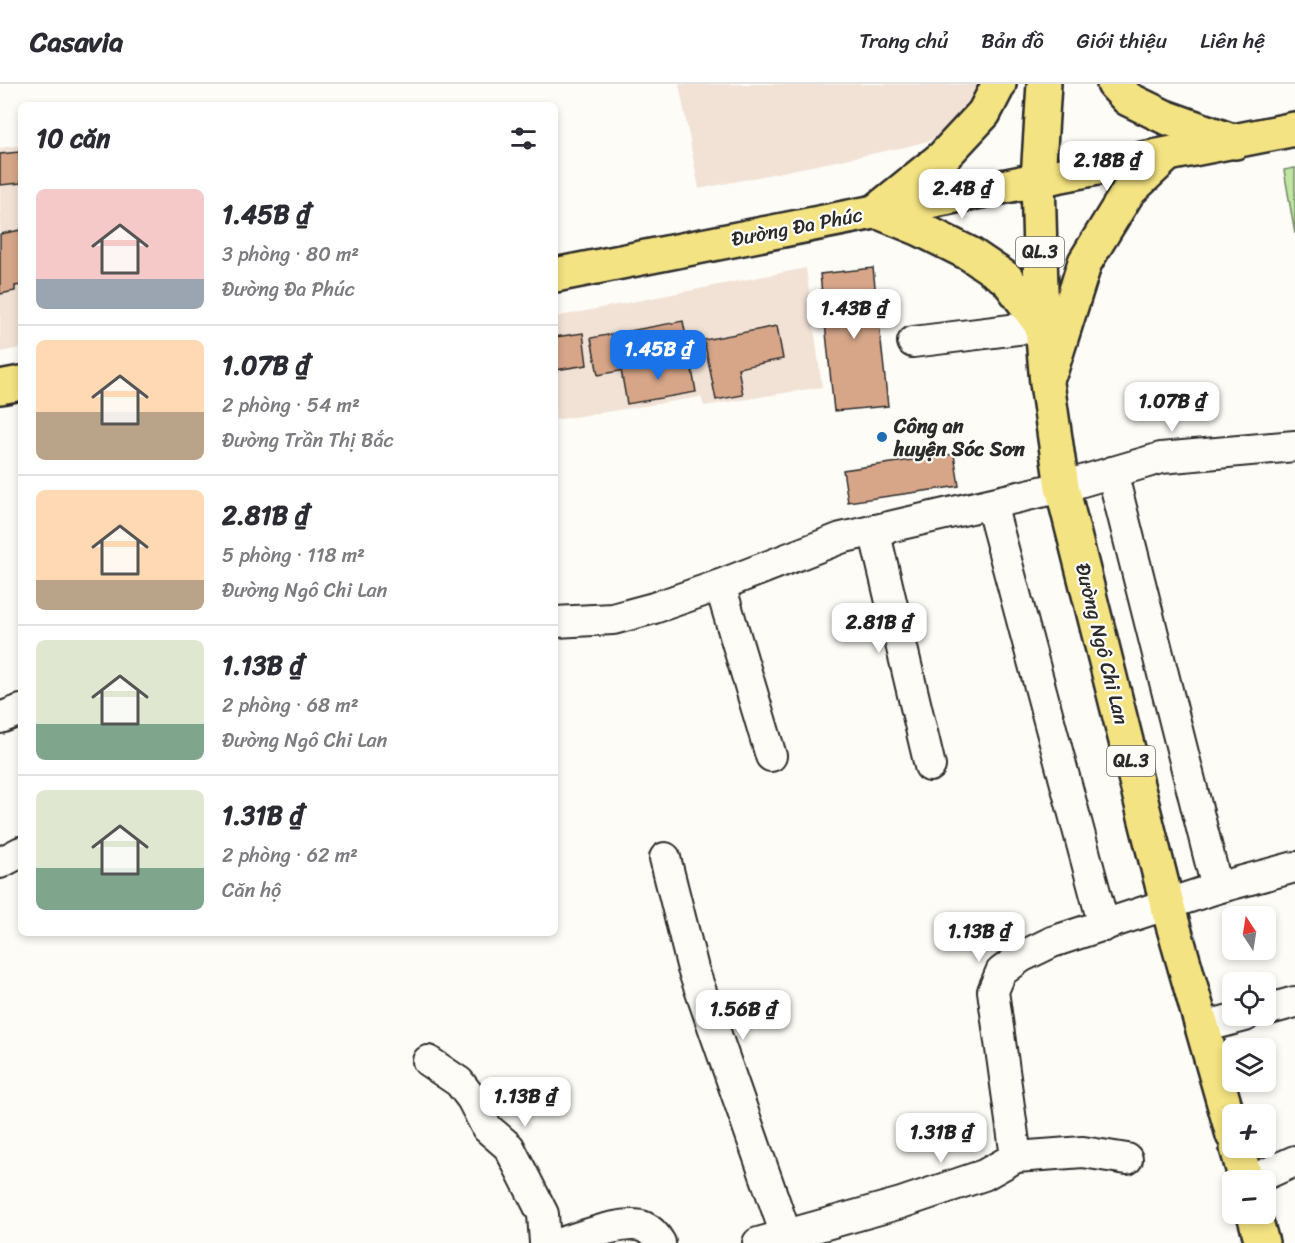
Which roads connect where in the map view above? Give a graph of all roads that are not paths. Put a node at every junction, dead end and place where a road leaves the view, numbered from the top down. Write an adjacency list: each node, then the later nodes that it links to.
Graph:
1 (999, 84): 8 (main road)
2 (1044, 84): 7 (main road, QL.3)
3 (1114, 84): 5 (main road)
4 (1295, 129): 5 (main road, Đường Đa Phúc)
5 (1235, 142): 6 (main road, Đường Đa Phúc)
6 (1167, 155): 7 (main road, Đường Đa Phúc); 12 (main road)
7 (1038, 179): 8 (main road, Đường Đa Phúc); 10 (main road, Đường Ngô Chi Lan / QL.3)
8 (876, 211): 9 (main road, Đường Đa Phúc); 10 (main road)
9 (558, 273)
10 (1042, 326): 11 (street); 12 (main road, Đường Ngô Chi Lan / QL.3)
11 (914, 342)
12 (1047, 383): 17 (main road, Đường Ngô Chi Lan / QL.3)
13 (18, 384): 14 (main road)
14 (0, 387)
15 (1295, 446): 16 (street)
16 (1112, 472): 17 (street); 30 (street)
17 (1062, 487): 18 (street); 31 (main road, Đường Ngô Chi Lan / QL.3)
18 (991, 504): 19 (street); 32 (street)
19 (874, 530): 20 (street); 25 (street)
20 (720, 585): 21 (street); 24 (street)
21 (558, 622)
22 (18, 711): 23 (street)
23 (0, 718)
24 (771, 756)
25 (930, 766)
26 (18, 854): 28 (street)
27 (665, 858): 44 (street)
28 (0, 864)
29 (1295, 867): 30 (street)
30 (1217, 888): 31 (street)
31 (1167, 904): 32 (street); 36 (main road, Đường Ngô Chi Lan / QL.3)
32 (1104, 926): 39 (street)
33 (1295, 1002): 34 (street)
34 (1276, 1007)
35 (1222, 1023): 36 (street)
36 (1203, 1028): 38 (main road, Đường Ngô Chi Lan / QL.3)
37 (428, 1061): 45 (street)
38 (1224, 1104)
39 (1016, 1157): 40 (street); 44 (street)
40 (1127, 1159)
41 (1295, 1161): 42 (street)
42 (1275, 1170)
43 (1257, 1224): 49 (main road)
44 (786, 1235): 48 (street)
45 (545, 1243)
46 (561, 1243): 47 (street)
47 (660, 1243)
48 (758, 1243)
49 (1262, 1243)

